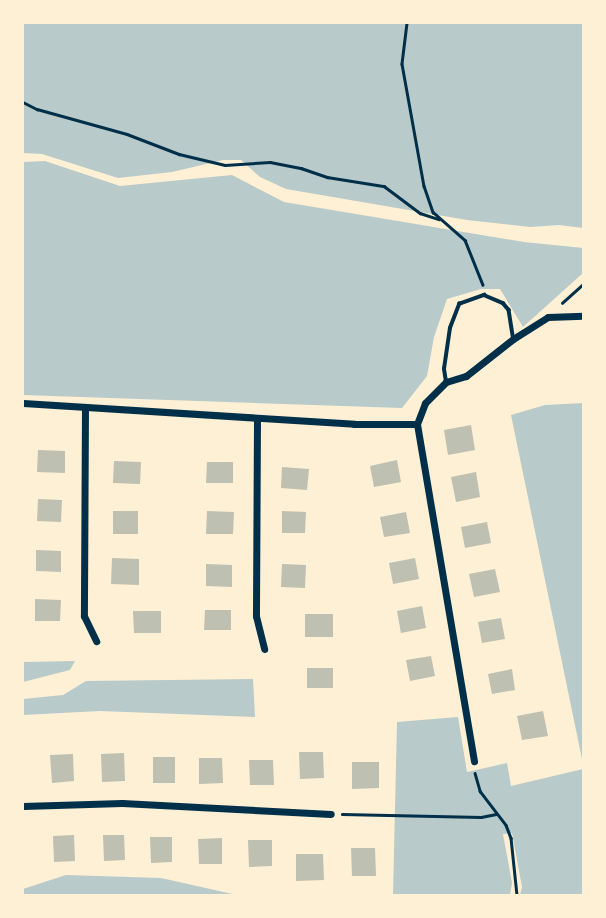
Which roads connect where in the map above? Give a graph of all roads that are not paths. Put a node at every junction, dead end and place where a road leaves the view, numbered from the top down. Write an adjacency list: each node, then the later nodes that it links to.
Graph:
1 (583, 316): 2 (street)
2 (513, 339): 3 (street); 3 (lane)
3 (446, 382): 7 (street)
4 (23, 403): 5 (street)
5 (85, 407): 6 (street); 8 (street)
6 (257, 418): 7 (street); 9 (street)
7 (416, 424): 10 (street)
8 (96, 641)
9 (264, 649)
10 (474, 761)
11 (23, 806): 12 (street)
12 (331, 814)

